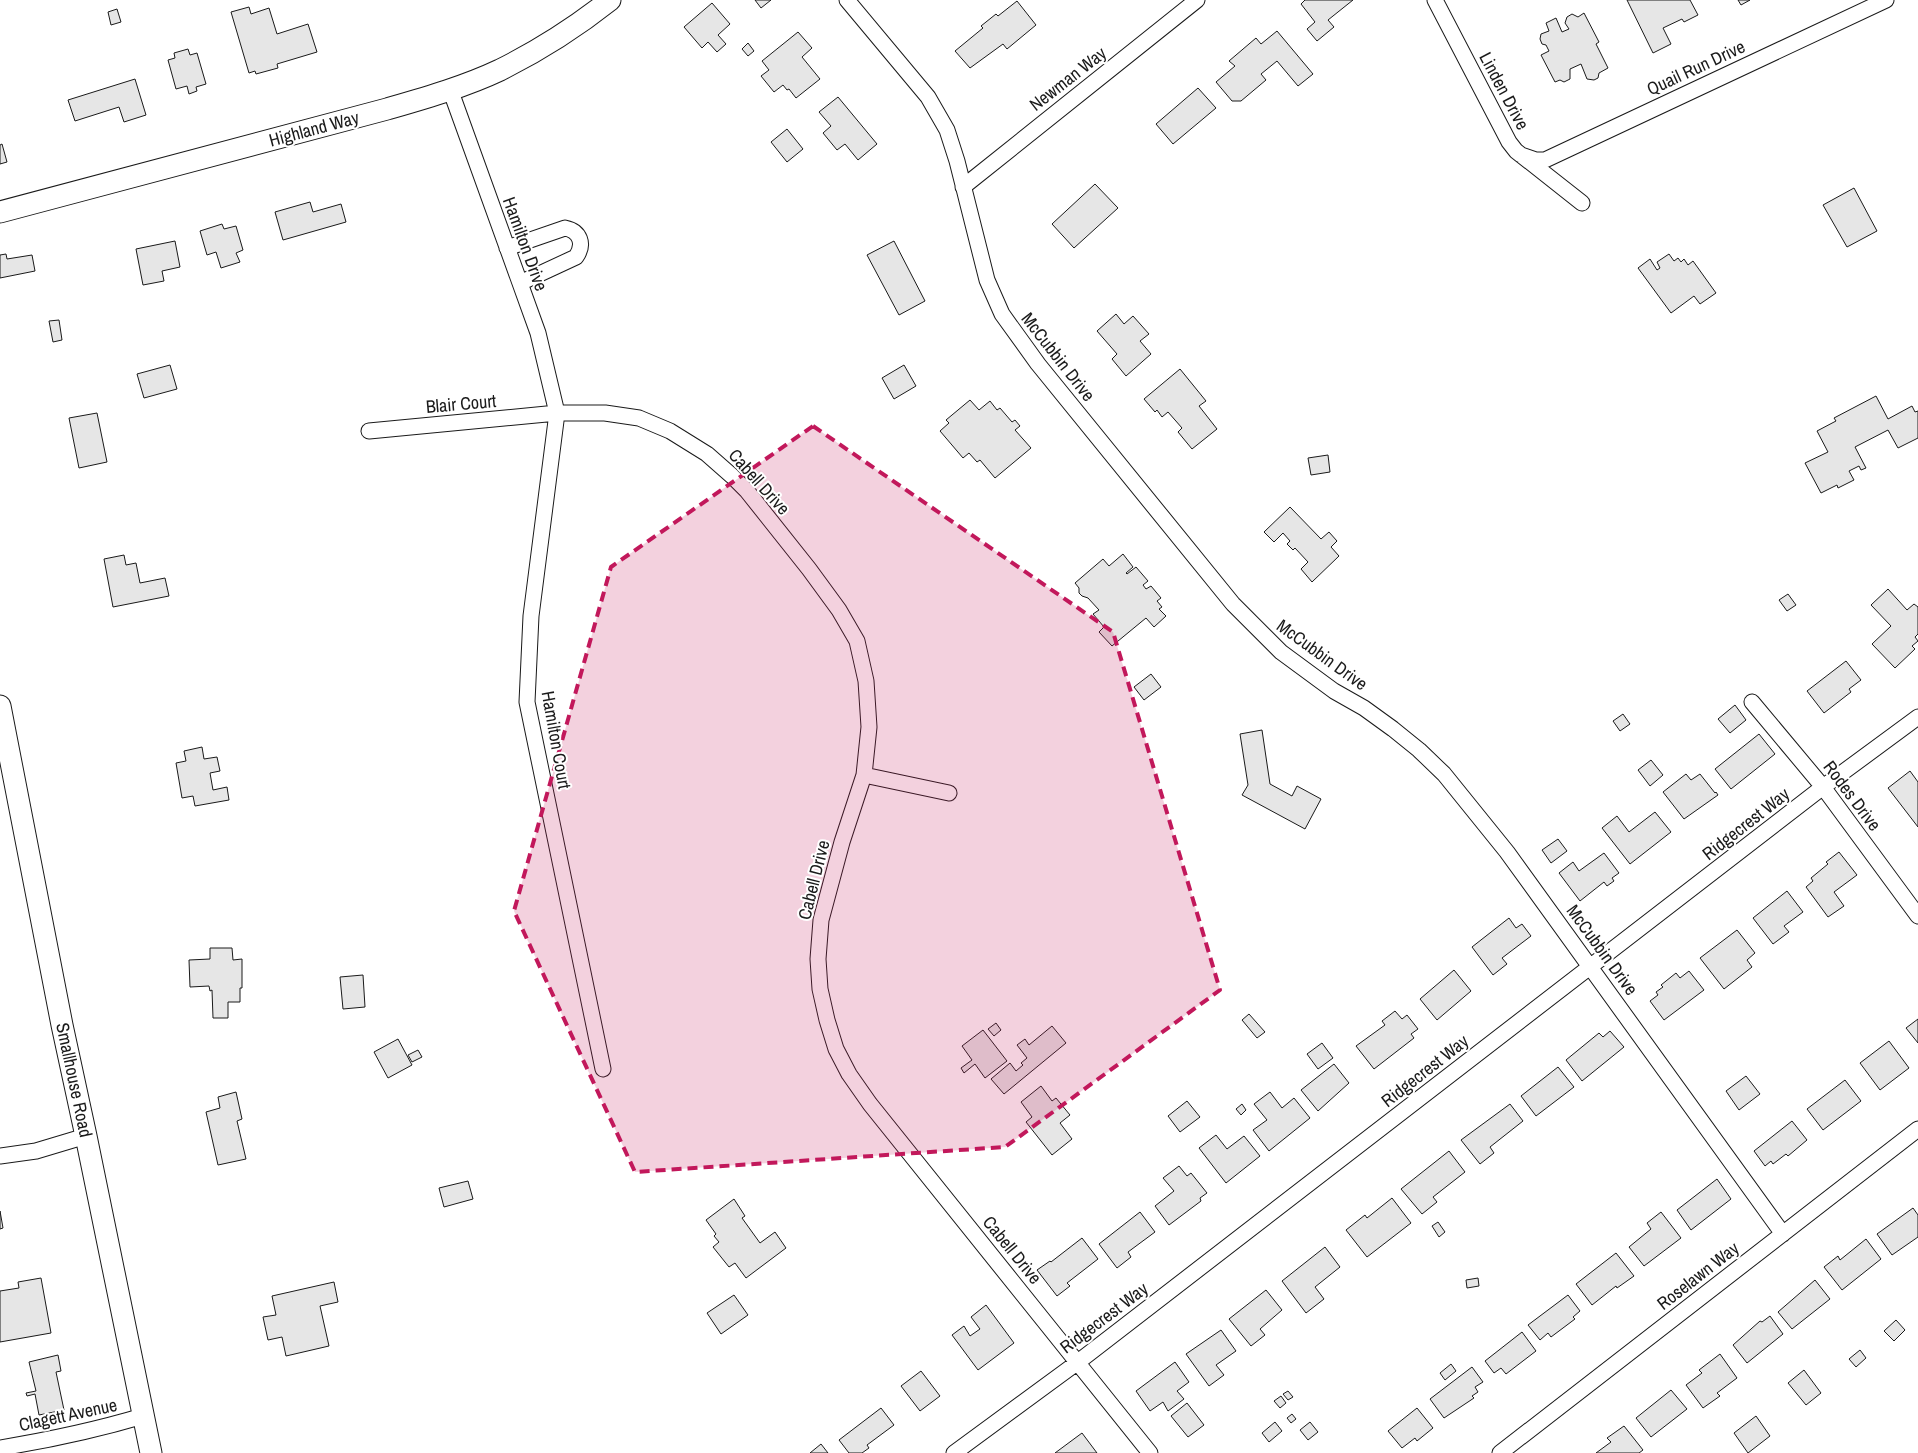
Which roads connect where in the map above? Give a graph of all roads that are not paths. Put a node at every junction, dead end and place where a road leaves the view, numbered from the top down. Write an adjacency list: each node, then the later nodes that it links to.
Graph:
1 (610, 0): 6 (street, Highland Way)
2 (847, 0): 8 (street, McCubbin Drive)
3 (1197, 0): 8 (street, Newman Way)
4 (1435, 0): 7 (street, Linden Drive)
5 (1886, 0): 7 (street, Quail Run Drive)
6 (450, 90): 10 (street, Highland Way); 11 (street, Hamilton Drive)
7 (1521, 155): 9 (street, Linden Drive)
8 (963, 187): 22 (street, McCubbin Drive)
9 (1582, 203)
10 (0, 212)
11 (507, 248): 12 (street, Hamilton Drive); 12 (street)
12 (520, 282): 13 (street, Hamilton Drive)
13 (557, 413): 14 (street, Blair Court); 18 (street, Cabell Drive); 23 (street, Hamilton Court)
14 (369, 431)
15 (1752, 702): 19 (street, Rodes Drive)
16 (0, 706): 25 (street, Smallhouse Road)
17 (1918, 717): 19 (street, Ridgecrest Way)
18 (864, 775): 20 (street); 28 (street, Cabell Drive)
19 (1823, 787): 21 (street, Rodes Drive); 22 (street, Ridgecrest Way)
20 (949, 793)
21 (1918, 916)
22 (1591, 968): 27 (street, McCubbin Drive); 28 (street, Ridgecrest Way)
23 (603, 1069)
24 (1918, 1130): 27 (street, Roselawn Way)
25 (86, 1136): 26 (street); 29 (street, Smallhouse Road)
26 (0, 1156)
27 (1783, 1234): 34 (street, Roselawn Way)
28 (1078, 1362): 32 (street, Ridgecrest Way); 33 (street, Cabell Drive)
29 (143, 1416): 30 (street, Clagett Avenue); 31 (street, Smallhouse Road)
30 (0, 1448)
31 (151, 1453)
32 (954, 1453)
33 (1150, 1453)
34 (1500, 1453)

